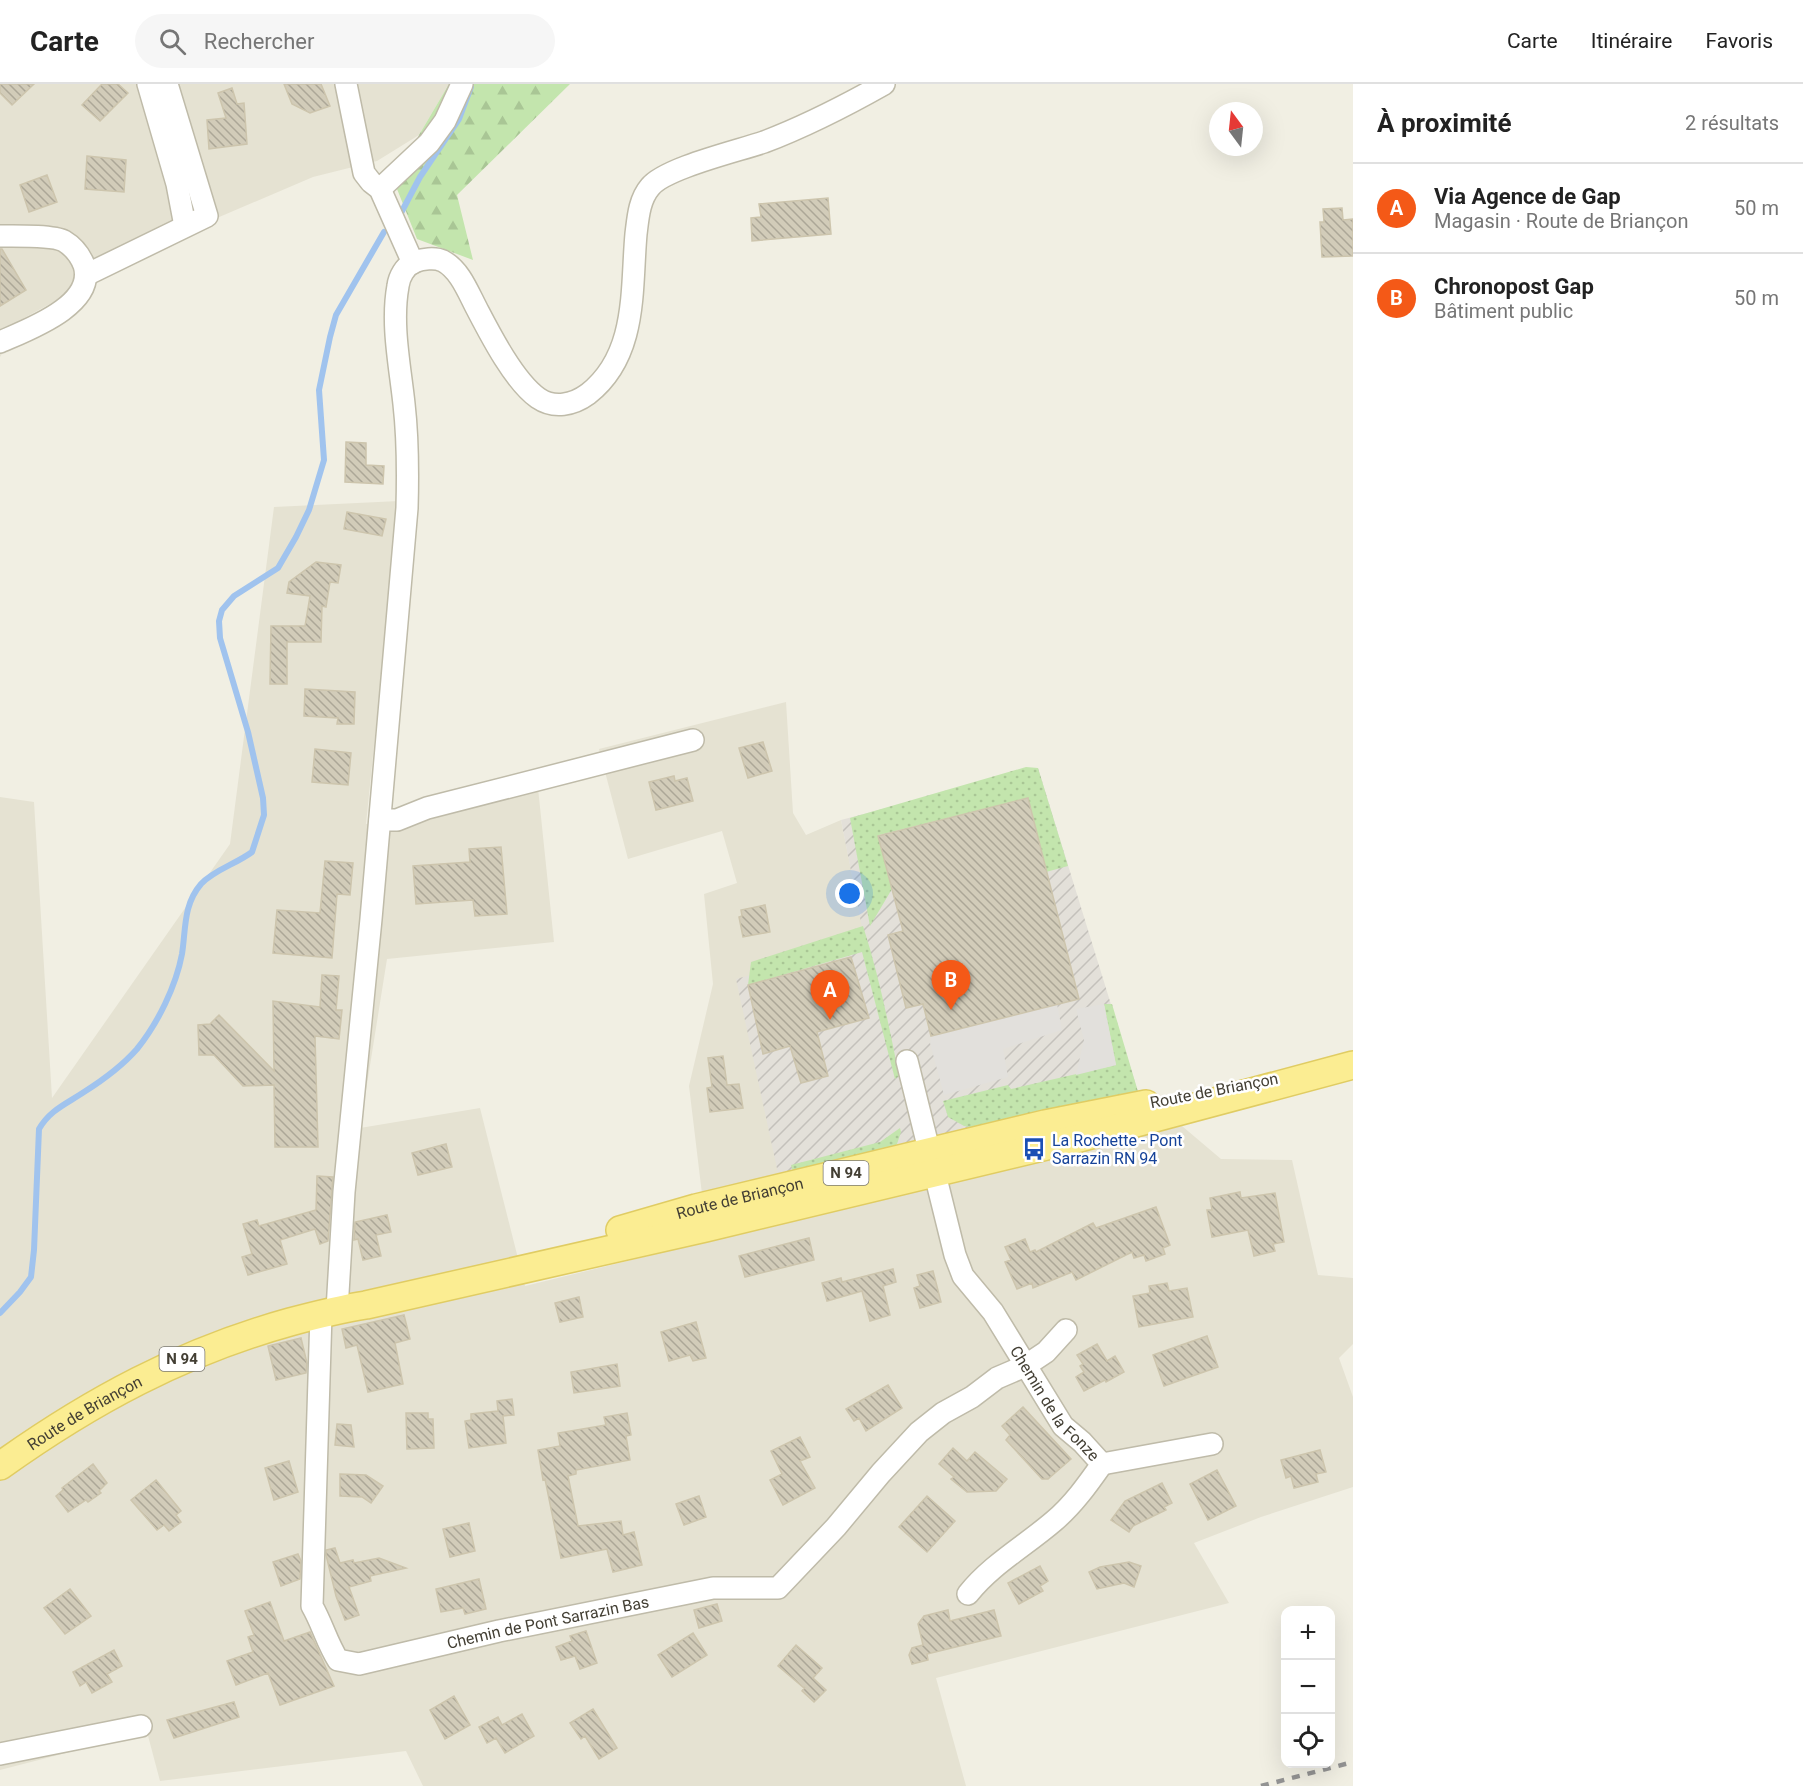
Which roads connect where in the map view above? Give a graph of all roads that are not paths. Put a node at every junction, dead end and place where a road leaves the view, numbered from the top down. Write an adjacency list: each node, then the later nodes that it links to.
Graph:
1 (148, 84): 7 (street)
2 (167, 84): 7 (street)
3 (346, 84): 6 (street)
4 (462, 84): 6 (street)
5 (884, 84): 9 (street)
6 (380, 189): 9 (street)
7 (185, 226): 10 (street)
8 (0, 236): 10 (street)
9 (413, 263): 13 (street)
10 (86, 275): 11 (street)
11 (0, 342)
12 (693, 740): 13 (street)
13 (380, 820): 17 (street)
14 (907, 1061): 16 (street, Chemin de la Fonze)
15 (1353, 1064): 16 (main road, Route de Briançon / N 94); 16 (main road, Route de Briançon / N 94)
16 (933, 1162): 17 (main road, Route de Briançon / N 94); 17 (main road, Route de Briançon / N 94); 19 (street, Chemin de la Fonze)
17 (334, 1311): 19 (street, Chemin de Pont Sarrazin Bas); 22 (main road, Route de Briançon / N 94)
18 (1066, 1330): 19 (street)
19 (1025, 1366): 21 (street, Chemin de la Fonze)
20 (1212, 1444): 21 (street)
21 (1102, 1464): 23 (street, Chemin de la Fonze)
22 (0, 1466)
23 (968, 1594)
24 (141, 1725): 25 (street)
25 (0, 1754)

